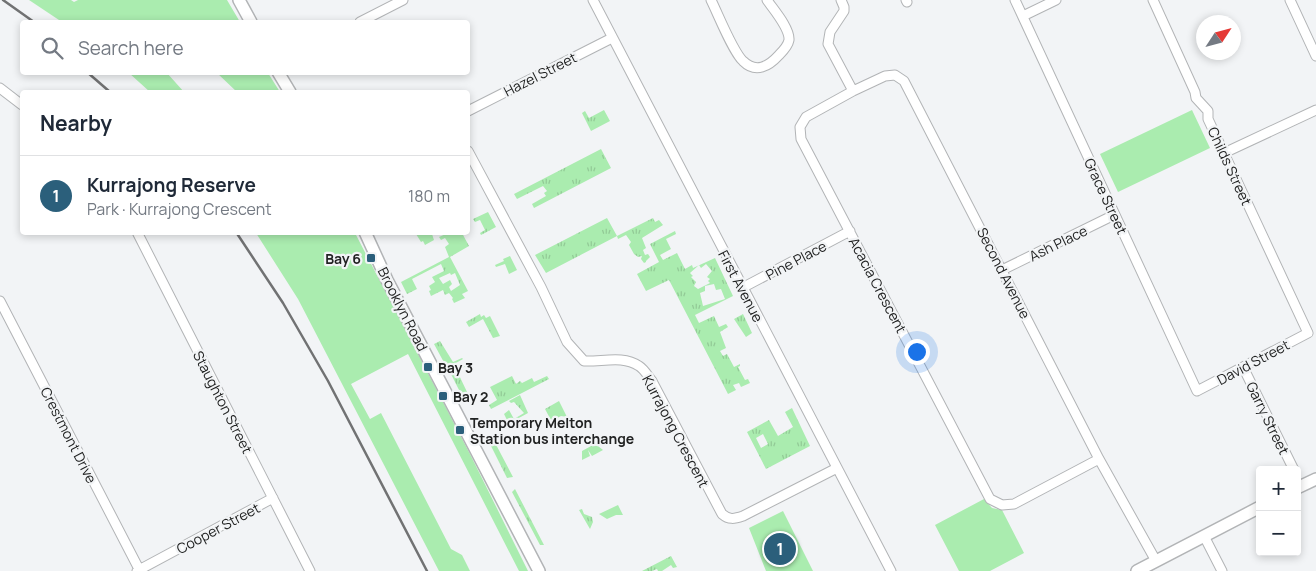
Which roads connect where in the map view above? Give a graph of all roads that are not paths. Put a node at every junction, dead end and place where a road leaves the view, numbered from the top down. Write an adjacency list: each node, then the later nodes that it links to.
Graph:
1 (239, 0): 12 (street)
2 (403, 0): 13 (street)
3 (593, 0): 14 (street, First Avenue)
4 (711, 0): 5 (street)
5 (767, 0)
6 (841, 0): 19 (street)
7 (1015, 0): 11 (street, Grace Street)
8 (1056, 0): 11 (street)
9 (1153, 0): 23 (street, Childs Street)
10 (1290, 0): 15 (street)
11 (1023, 16): 25 (street, Grace Street)
12 (250, 20)
13 (364, 20)
14 (612, 38): 22 (street, Hazel Street); 30 (street, First Avenue)
15 (1316, 56)
16 (280, 75): 18 (street)
17 (0, 88): 20 (street)
18 (289, 90)
19 (853, 91): 26 (street, Acacia Crescent); 29 (street, Second Avenue)
20 (20, 103)
21 (1316, 110): 23 (street)
22 (470, 111)
23 (1224, 153): 32 (street, Childs Street)
24 (470, 155): 37 (street, Kurrajong Crescent)
25 (1114, 215): 29 (street, Ash Place); 34 (street, Grace Street)
26 (850, 231): 30 (street, Pine Place); 35 (street, Acacia Crescent)
27 (139, 235): 40 (street, Staughton Street)
28 (366, 235): 46 (street, Brooklyn Road)
29 (1002, 270): 35 (street, Second Avenue)
30 (742, 288): 37 (street, First Avenue)
31 (0, 301): 44 (street, Crestmont Drive)
32 (1308, 333): 33 (street, David Street)
33 (1243, 367): 34 (street, David Street); 36 (street, Garry Street)
34 (1197, 391)
35 (1099, 460): 43 (street, Second Avenue)
36 (1292, 466)
37 (837, 468): 47 (street, First Avenue)
38 (1316, 479): 39 (street)
39 (1301, 483)
40 (273, 498): 44 (street, Cooper Street); 45 (street, Staughton Street)
41 (1256, 509): 42 (street)
42 (1204, 536): 43 (street); 49 (street)
43 (1156, 561): 48 (street)
44 (138, 571)
45 (310, 571)
46 (538, 571)
47 (891, 571)
48 (1137, 571)
49 (1222, 571)

